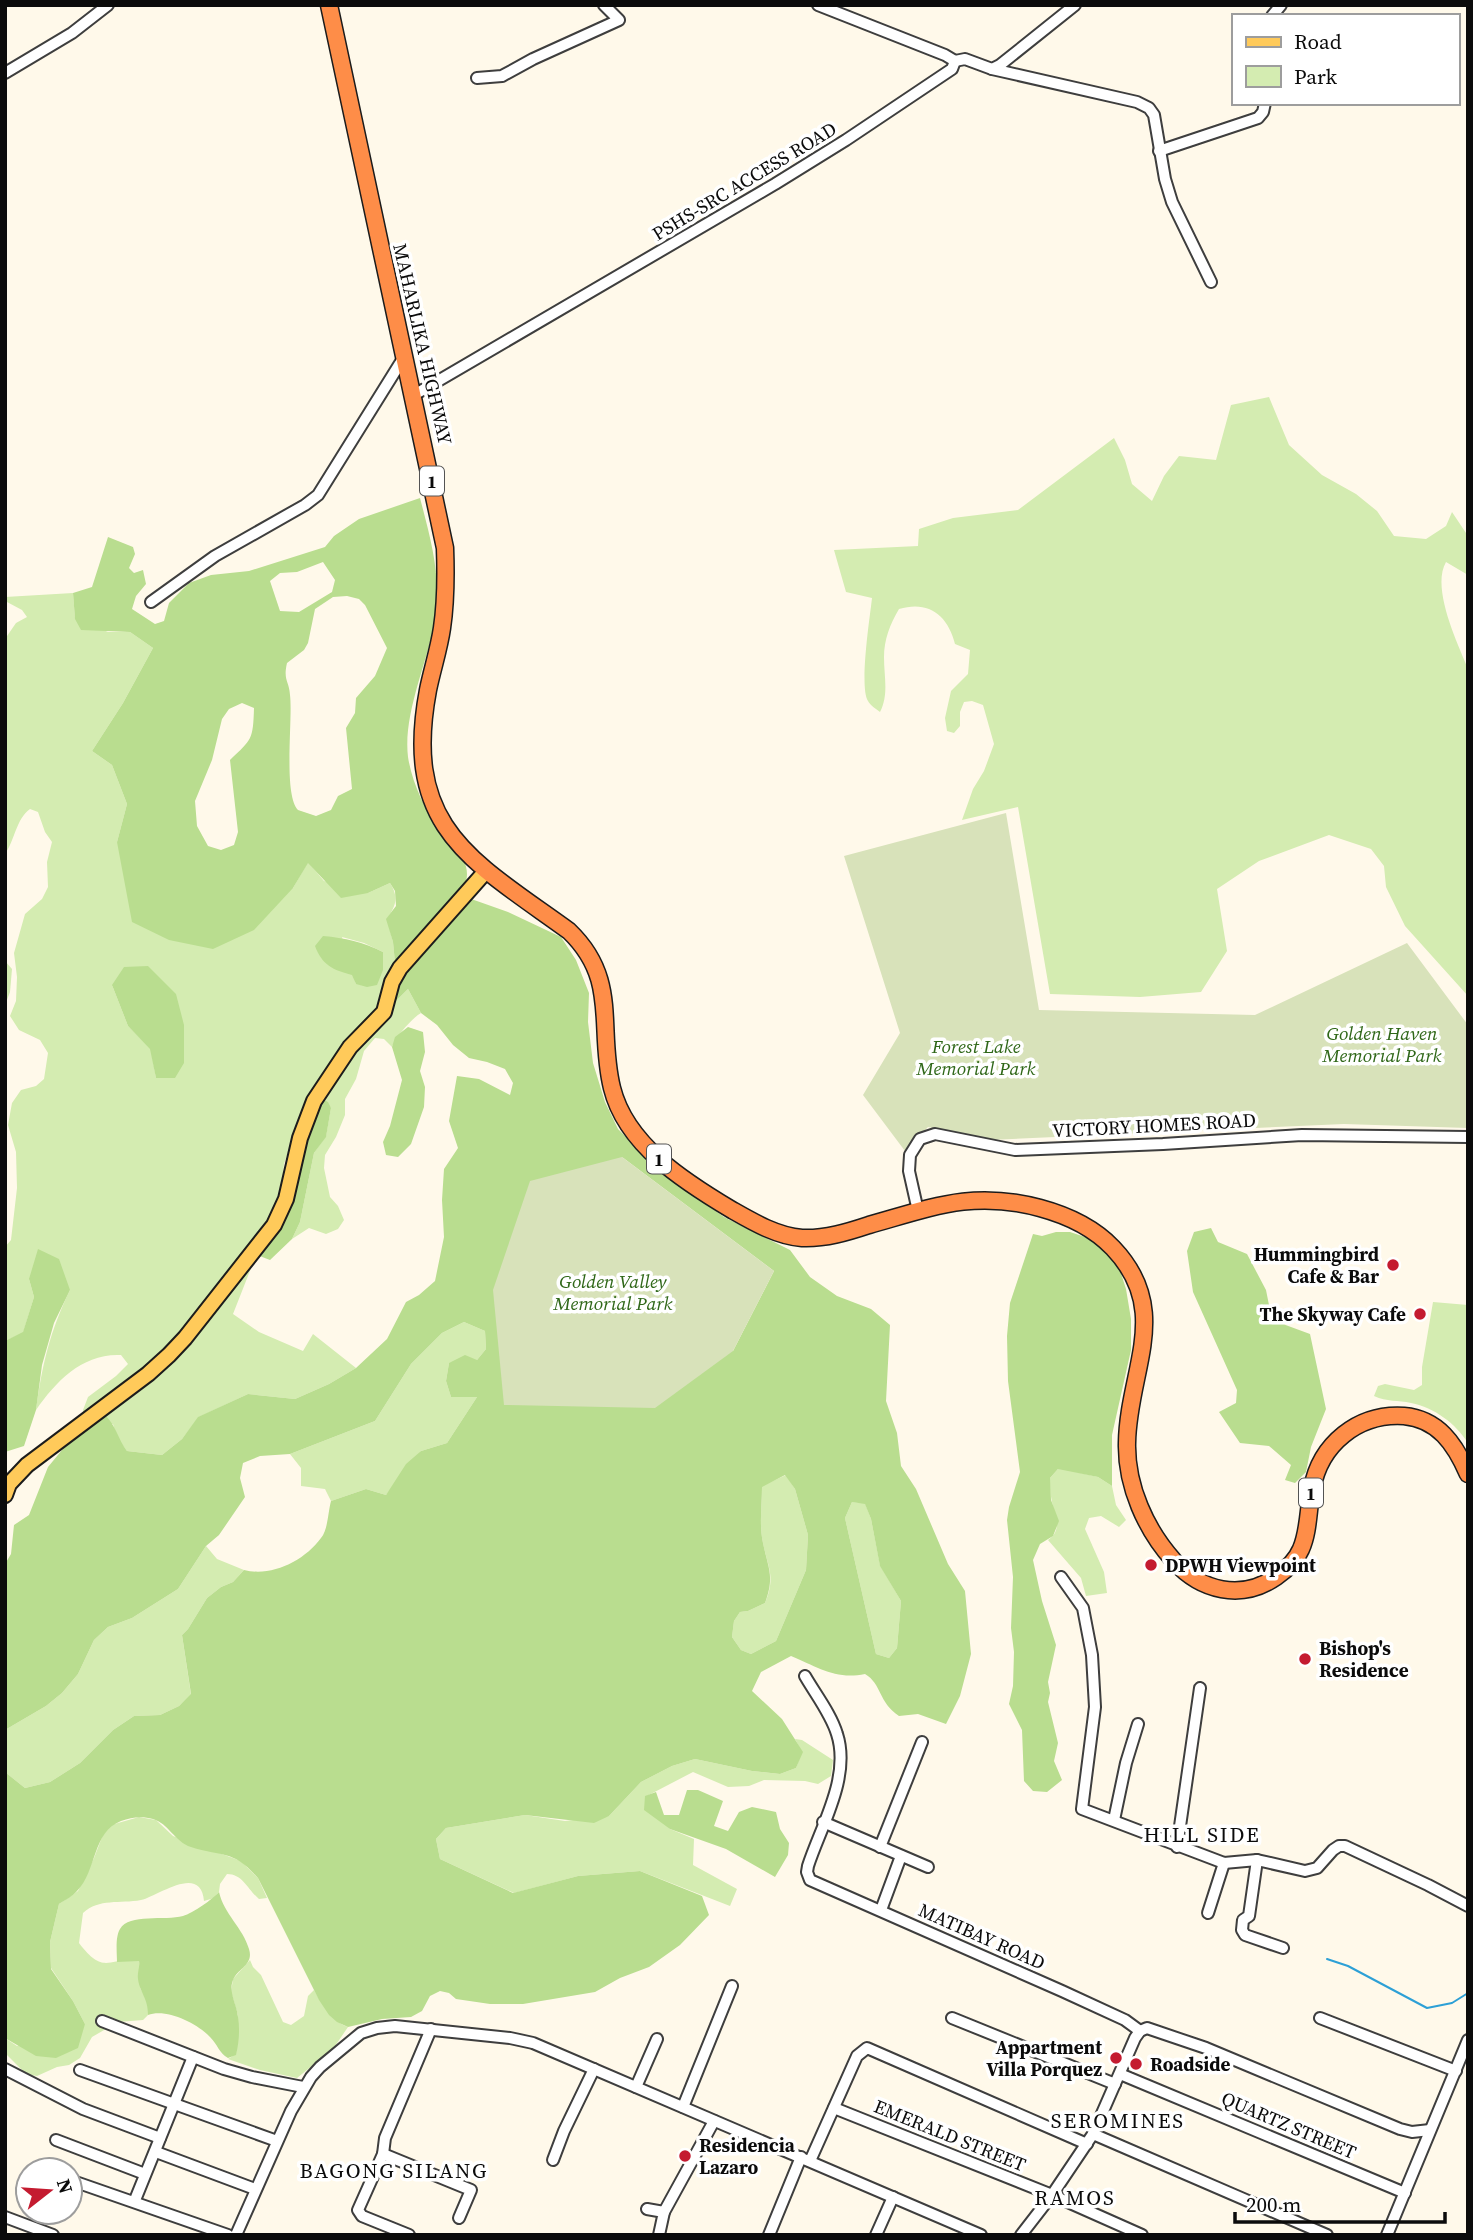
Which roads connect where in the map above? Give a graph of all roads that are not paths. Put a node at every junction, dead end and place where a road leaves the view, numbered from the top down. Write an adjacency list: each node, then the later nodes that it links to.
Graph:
1 (108, 5): 8 (street)
2 (329, 5): 13 (highway, MAHARLIKA HIGHWAY / 1)
3 (604, 5): 9 (street)
4 (818, 5): 6 (street)
5 (1075, 5): 7 (street)
6 (955, 61): 7 (street); 14 (street, PSHS-SRC ACCESS ROAD)
7 (992, 69): 11 (street)
8 (5, 73)
9 (477, 78)
10 (1265, 105): 11 (street)
11 (1159, 151): 12 (street)
12 (1211, 282)
13 (404, 357): 14 (highway, MAHARLIKA HIGHWAY / 1); 15 (street)
14 (414, 395): 16 (highway, MAHARLIKA HIGHWAY / 1)
15 (151, 602)
16 (486, 871): 18 (highway, MAHARLIKA HIGHWAY / 1); 20 (main road)
17 (1468, 1137): 18 (street, VICTORY HOMES ROAD)
18 (918, 1211): 19 (highway, 1)
19 (1468, 1474)
20 (5, 1495)
21 (1061, 1577): 26 (street)
22 (805, 1676): 27 (street)
23 (1200, 1688): 29 (street)
24 (1138, 1724): 26 (street)
25 (922, 1742): 28 (street)
26 (1114, 1820): 29 (street)
27 (823, 1822): 28 (street); 35 (street, MATIBAY ROAD)
28 (880, 1847): 30 (street)
29 (1177, 1847): 32 (street)
30 (901, 1856): 33 (street); 35 (street)
31 (1257, 1860): 32 (street); 34 (street); 37 (street)
32 (1224, 1863): 36 (street)
33 (928, 1867)
34 (1468, 1906)
35 (881, 1910): 43 (street, MATIBAY ROAD)
36 (1208, 1913)
37 (1283, 1948)
38 (732, 1986): 55 (street)
39 (952, 2018): 51 (street, QUARTZ STREET)
40 (1320, 2018): 50 (street)
41 (102, 2021): 46 (street)
42 (431, 2029): 48 (street); 52 (street); 64 (street)
43 (1140, 2031): 51 (street); 58 (street)
44 (657, 2039): 53 (street)
45 (1468, 2040): 50 (street)
46 (193, 2057): 52 (street); 54 (street)
47 (5, 2069): 59 (street)
48 (594, 2069): 53 (street); 66 (street)
49 (79, 2070): 54 (street)
50 (1456, 2071): 58 (street)
51 (1117, 2079): 60 (street); 70 (street, QUARTZ STREET)
52 (303, 2087): 62 (street)
53 (636, 2087): 55 (street)
54 (176, 2105): 59 (street); 62 (street)
55 (683, 2107): 57 (street)
56 (834, 2108): 60 (street); 65 (street); 71 (street, EMERALD STREET)
57 (714, 2121): 65 (street); 75 (street)
58 (1430, 2130): 70 (street)
59 (160, 2138): 63 (street)
60 (1090, 2139): 71 (street); 88 (street)
61 (56, 2140): 67 (street)
62 (277, 2141): 69 (street)
63 (156, 2152): 67 (street); 69 (street)
64 (383, 2154): 77 (street); 81 (street)
65 (805, 2159): 72 (street); 83 (street)
66 (553, 2160)
67 (145, 2174): 73 (street)
68 (84, 2184): 73 (street)
69 (255, 2189): 80 (street)
70 (1405, 2193): 89 (street)
71 (1052, 2195): 86 (street); 87 (street, EMERALD STREET)
72 (893, 2197): 84 (street); 85 (street)
73 (135, 2200): 79 (street)
74 (647, 2209): 75 (street)
75 (664, 2212): 82 (street)
76 (5, 2217): 78 (street)
77 (459, 2218)
78 (53, 2235)
79 (228, 2235)
80 (236, 2235)
81 (409, 2235)
82 (659, 2235)
83 (769, 2235)
84 (876, 2235)
85 (981, 2235)
86 (1021, 2235)
87 (1142, 2235)
88 (1327, 2235)
89 (1388, 2235)

